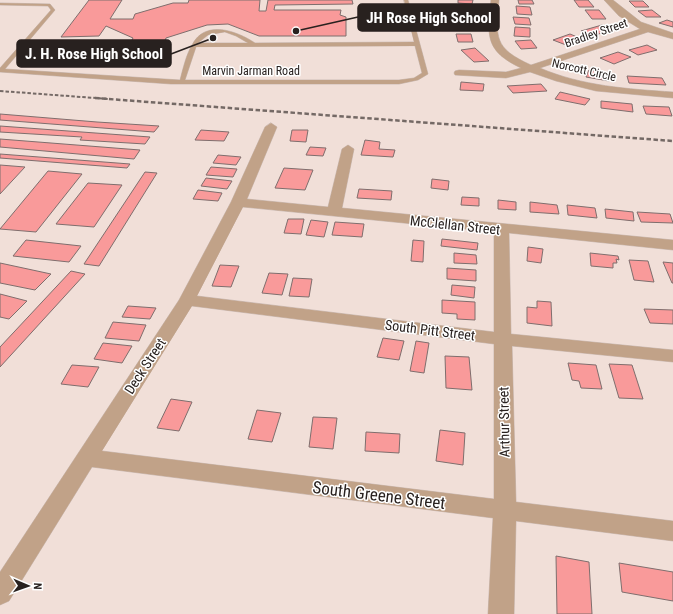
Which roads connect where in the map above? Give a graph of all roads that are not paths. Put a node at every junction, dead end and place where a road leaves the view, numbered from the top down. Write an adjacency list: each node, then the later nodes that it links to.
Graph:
1 (406, 0): 7 (lane, Marvin Jarman Road)
2 (495, 0): 10 (street, Norcott Circle)
3 (608, 0): 5 (street)
4 (0, 4): 11 (lane)
5 (648, 29): 6 (street); 10 (street, Bradley Street)
6 (673, 36)
7 (417, 44): 9 (lane); 13 (lane, Marvin Jarman Road)
8 (194, 45): 9 (lane); 9 (lane); 13 (lane)
9 (254, 45)
10 (530, 69): 12 (street, Bradley Street); 14 (street, Norcott Circle)
11 (0, 70): 13 (lane, Marvin Jarman Road)
12 (459, 72)
13 (182, 82)
14 (673, 95)
15 (271, 127): 17 (street, Deck Street)
16 (348, 149): 18 (street)
17 (238, 202): 18 (street, McClellan Street); 21 (street, Deck Street)
18 (334, 212): 19 (street, McClellan Street)
19 (501, 230): 20 (street, McClellan Street); 22 (street, Arthur Street)
20 (673, 245)
21 (187, 300): 22 (street, South Pitt Street); 24 (street, Deck Street)
22 (503, 338): 23 (street, South Pitt Street); 25 (street, Arthur Street)
23 (673, 356)
24 (86, 458): 25 (street, South Greene Street); 27 (street, Deck Street)
25 (505, 510): 26 (street, South Greene Street); 28 (street, Arthur Street)
26 (673, 531)
27 (0, 593)
28 (501, 614)

